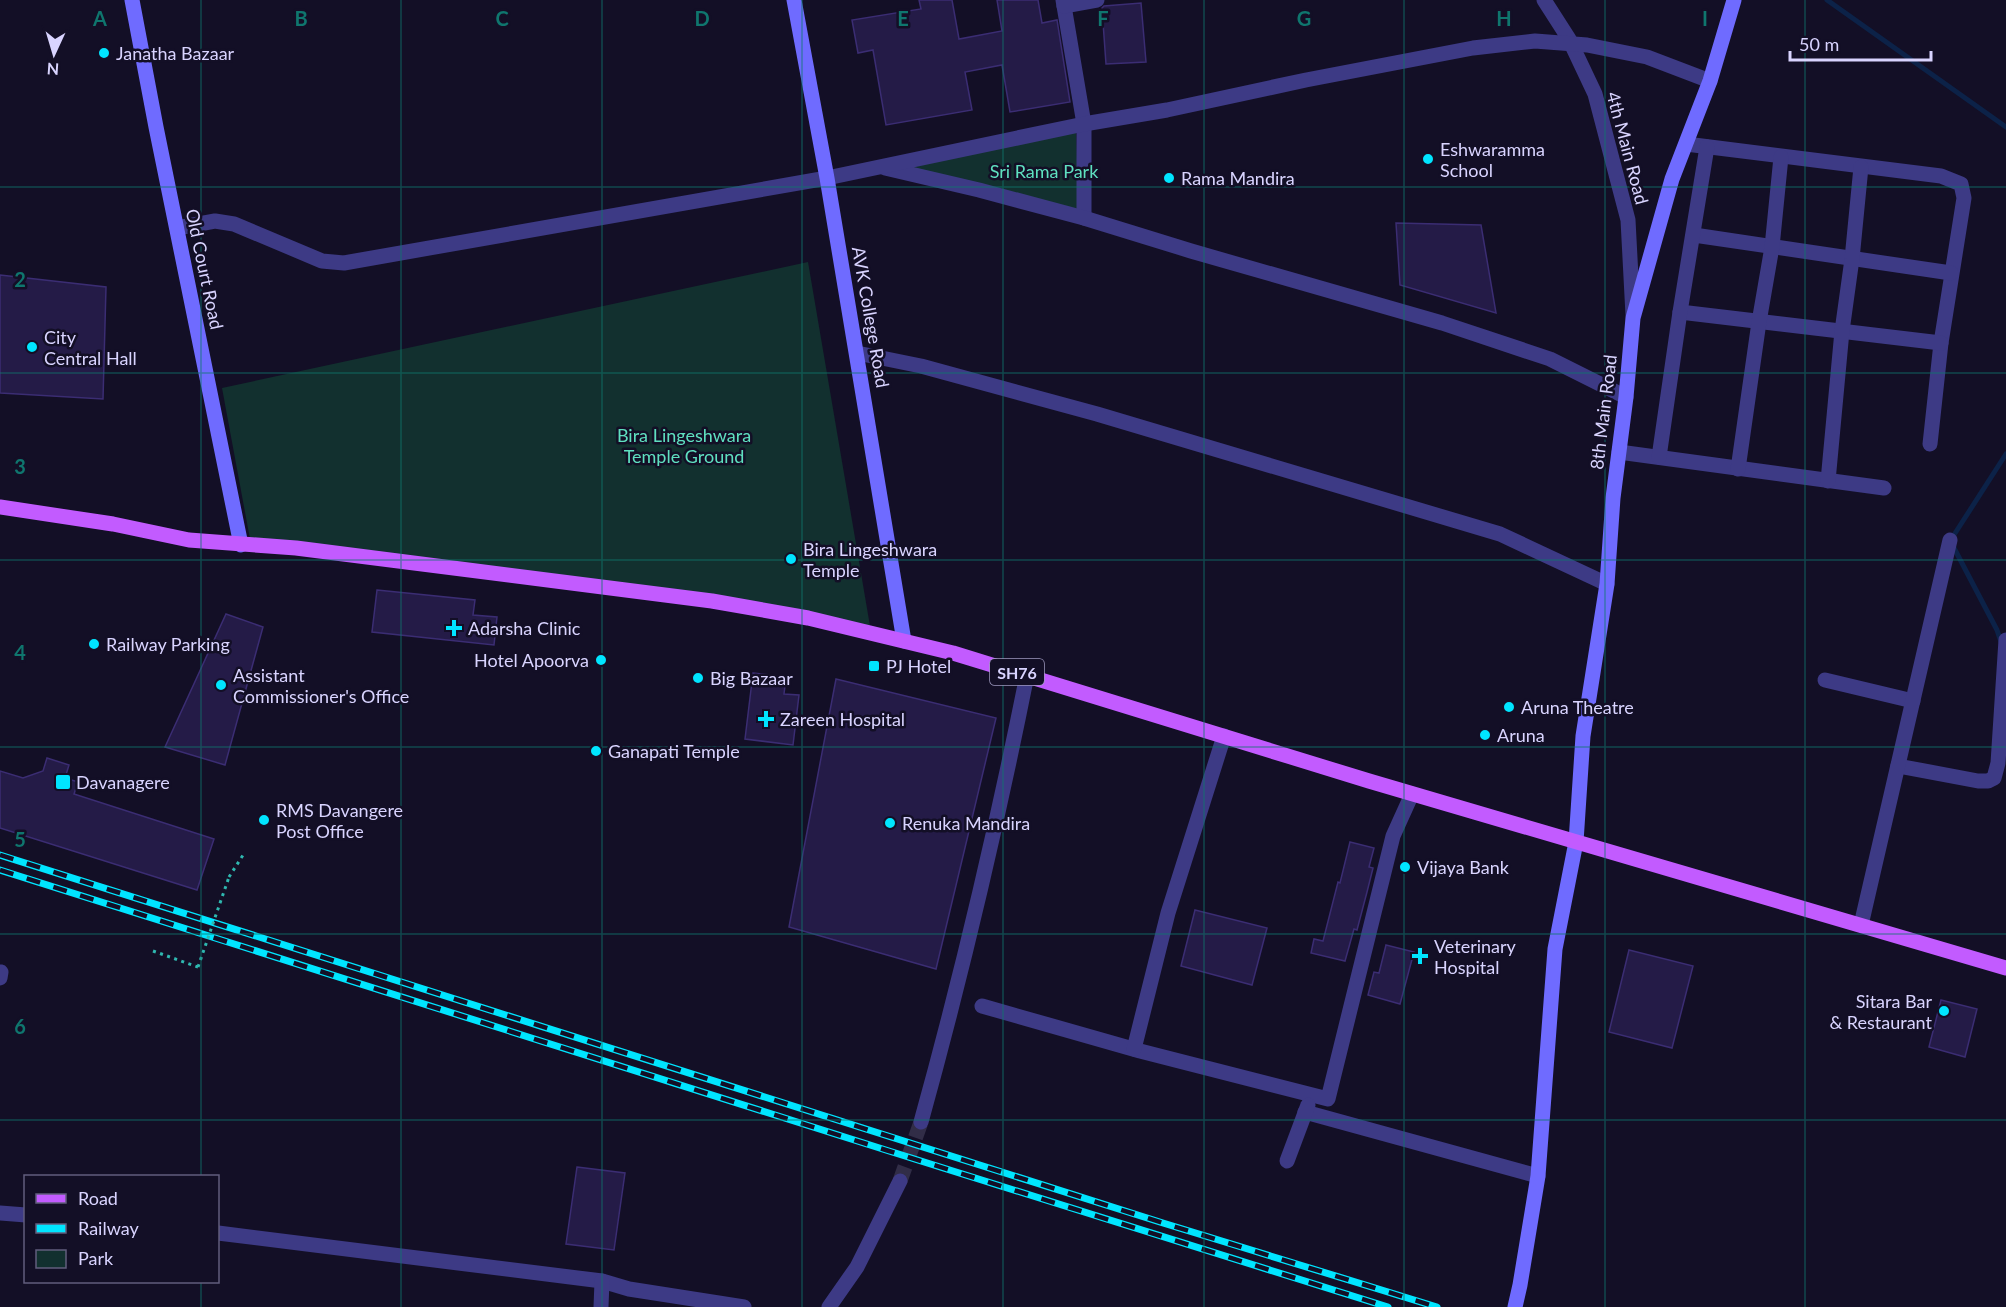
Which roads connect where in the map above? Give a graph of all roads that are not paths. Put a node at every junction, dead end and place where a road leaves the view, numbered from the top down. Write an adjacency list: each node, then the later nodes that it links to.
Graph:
1 (132, 0): 17 (street, Old Court Road)
2 (794, 0): 15 (street, AVK College Road)
3 (1097, 0): 6 (street)
4 (1544, 0): 7 (street, 4th Main Road)
5 (1734, 0): 8 (street, 8th Main Road)
6 (1063, 3): 9 (street)
7 (1571, 44): 8 (street); 9 (street); 23 (street, 4th Main Road)
8 (1710, 81): 10 (street, 8th Main Road)
9 (1084, 124): 14 (street); 16 (street)
10 (1686, 144): 11 (street); 23 (street, 8th Main Road)
11 (1707, 147): 12 (street); 18 (street)
12 (1781, 157): 13 (street); 19 (street)
13 (1862, 166): 20 (street); 21 (street)
14 (879, 167): 15 (street); 16 (street)
15 (827, 177): 17 (street); 27 (street, AVK College Road)
16 (1084, 218): 28 (street)
17 (177, 228): 37 (street, Old Court Road)
18 (1694, 235): 19 (street); 22 (street)
19 (1772, 247): 20 (street); 24 (street)
20 (1852, 259): 21 (street); 25 (street)
21 (1951, 273): 26 (street)
22 (1680, 312): 24 (street); 31 (street)
23 (1633, 318): 28 (street, 8th Main Road)
24 (1759, 322): 25 (street); 32 (street)
25 (1842, 332): 26 (street); 33 (street)
26 (1941, 343): 29 (street)
27 (857, 353): 38 (street); 40 (street, AVK College Road)
28 (1626, 396): 30 (street, 8th Main Road)
29 (1930, 444)
30 (1619, 452): 31 (street); 38 (street, 8th Main Road)
31 (1659, 458): 32 (street)
32 (1738, 469): 33 (street)
33 (1828, 481): 34 (street)
34 (1884, 489)
35 (0, 507): 37 (main road, SH76)
36 (1950, 540): 43 (street)
37 (241, 545): 40 (main road, SH76)
38 (1607, 585): 47 (street, 8th Main Road)
39 (2006, 640): 45 (street)
40 (904, 641): 41 (main road, SH76)
41 (1027, 675): 44 (main road, SH76); 54 (street)
42 (1825, 680): 43 (street)
43 (1913, 701): 45 (street)
44 (1224, 736): 46 (main road, SH76); 51 (street)
45 (1898, 766): 48 (street)
46 (1412, 794): 47 (main road, SH76); 52 (street)
47 (1576, 842): 48 (main road, SH76); 56 (street, 8th Main Road)
48 (1861, 925): 49 (main road, SH76)
49 (2006, 968)
50 (982, 1006): 51 (street)
51 (1134, 1049): 52 (street)
52 (1311, 1095): 53 (street)
53 (1305, 1112): 55 (street); 56 (street)
54 (921, 1122)
55 (1287, 1161)
56 (1538, 1176): 65 (street, 8th Main Road)
57 (900, 1181): 64 (street)
58 (0, 1213): 59 (street)
59 (24, 1215)
60 (219, 1233): 61 (street)
61 (602, 1281): 62 (street); 63 (street)
62 (601, 1307)
63 (744, 1307)
64 (829, 1307)
65 (1515, 1307)

